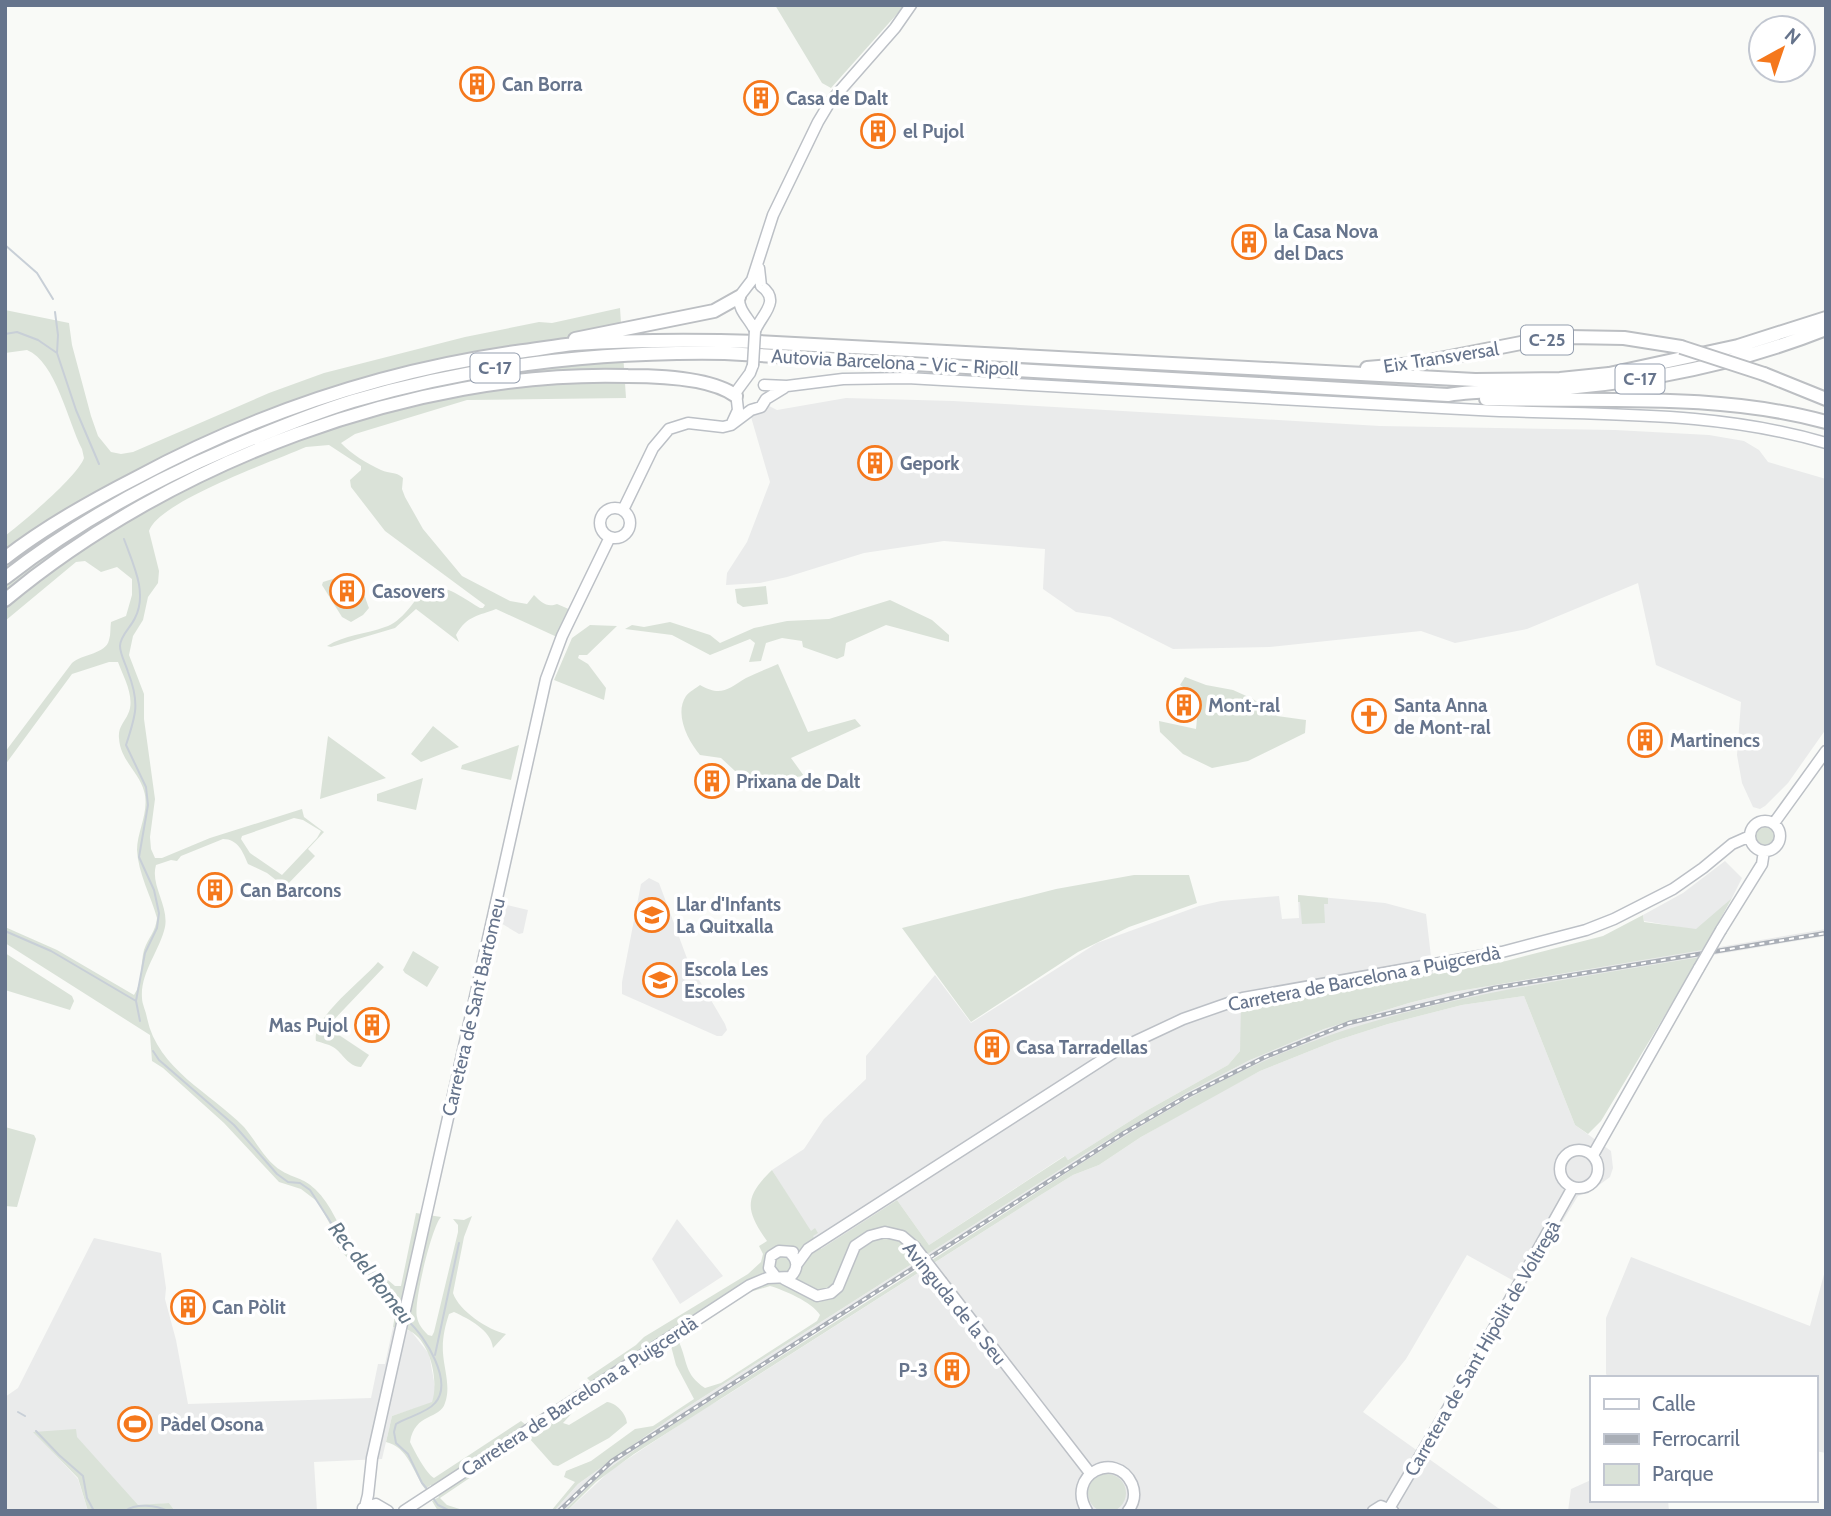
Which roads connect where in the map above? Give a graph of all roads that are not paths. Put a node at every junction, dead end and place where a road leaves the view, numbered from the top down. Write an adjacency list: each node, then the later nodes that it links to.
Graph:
1 (911, 5): 2 (street)
2 (759, 263): 3 (street); 4 (street)
3 (761, 286): 4 (street); 6 (street)
4 (742, 293): 5 (street); 10 (highway)
5 (747, 315): 6 (street); 9 (street)
6 (761, 316): 9 (street)
7 (1826, 318): 12 (highway, Autovia Barcelona - Vic - Ripoll / C-17)
8 (1826, 329): 16 (highway, Autovia Barcelona - Vic - Ripoll / C-17)
9 (755, 331): 11 (street, bridge)
10 (572, 344): 12 (highway, Autovia Barcelona - Vic - Ripoll / C-17); 26 (highway, Autovia Barcelona - Vic - Ripoll / C-17)
11 (753, 365): 13 (street); 14 (street)
12 (1340, 373): 18 (highway, Eix Transversal / C-25, bridge)
13 (745, 380): 14 (street); 19 (street)
14 (762, 383): 15 (street); 17 (street)
15 (787, 386): 17 (street); 23 (street)
16 (1448, 395): 21 (highway); 27 (highway, Autovia Barcelona - Vic - Ripoll / C-17)
17 (766, 399): 20 (street)
18 (1826, 399)
19 (737, 400): 20 (street); 22 (street); 28 (highway)
20 (751, 410): 22 (street)
21 (1826, 422)
22 (731, 425): 24 (street)
23 (1826, 443)
24 (623, 510): 25 (street); 25 (street)
25 (610, 537): 43 (street, Carretera de Sant Bartomeu)
26 (5, 558)
27 (5, 578)
28 (5, 600)
29 (1826, 751): 30 (street)
30 (1774, 823): 31 (street); 32 (street)
31 (1750, 836): 32 (street); 35 (street, Carretera de Barcelona a Puigcerdà)
32 (1764, 851): 33 (street, bridge)
33 (1593, 1155): 34 (street); 34 (street)
34 (1573, 1187): 47 (street, Carretera de Sant Hipòlit de Voltregà)
35 (808, 1249): 36 (street, Carretera de Barcelona a Puigcerdà); 38 (street, Carretera de Barcelona a Puigcerdà)
36 (789, 1252): 37 (street); 38 (street)
37 (768, 1264): 39 (street); 40 (street, Carretera de Barcelona a Puigcerdà)
38 (796, 1267): 39 (street); 41 (street)
39 (780, 1278): 40 (street, Carretera de Barcelona a Puigcerdà); 41 (street)
40 (750, 1285): 46 (street, Carretera de Barcelona a Puigcerdà)
41 (805, 1291): 42 (street, Avinguda de la Seu, bridge)
42 (1090, 1473): 48 (street); 49 (street)
43 (369, 1488): 44 (street); 45 (street, Carretera de Sant Bartomeu)
44 (384, 1508): 45 (street, Carretera de Barcelona a Puigcerdà); 46 (street, Carretera de Barcelona a Puigcerdà)
45 (363, 1509)
46 (406, 1509)
47 (1391, 1509): 50 (street)
48 (1087, 1511)
49 (1128, 1511)
50 (1373, 1511)

